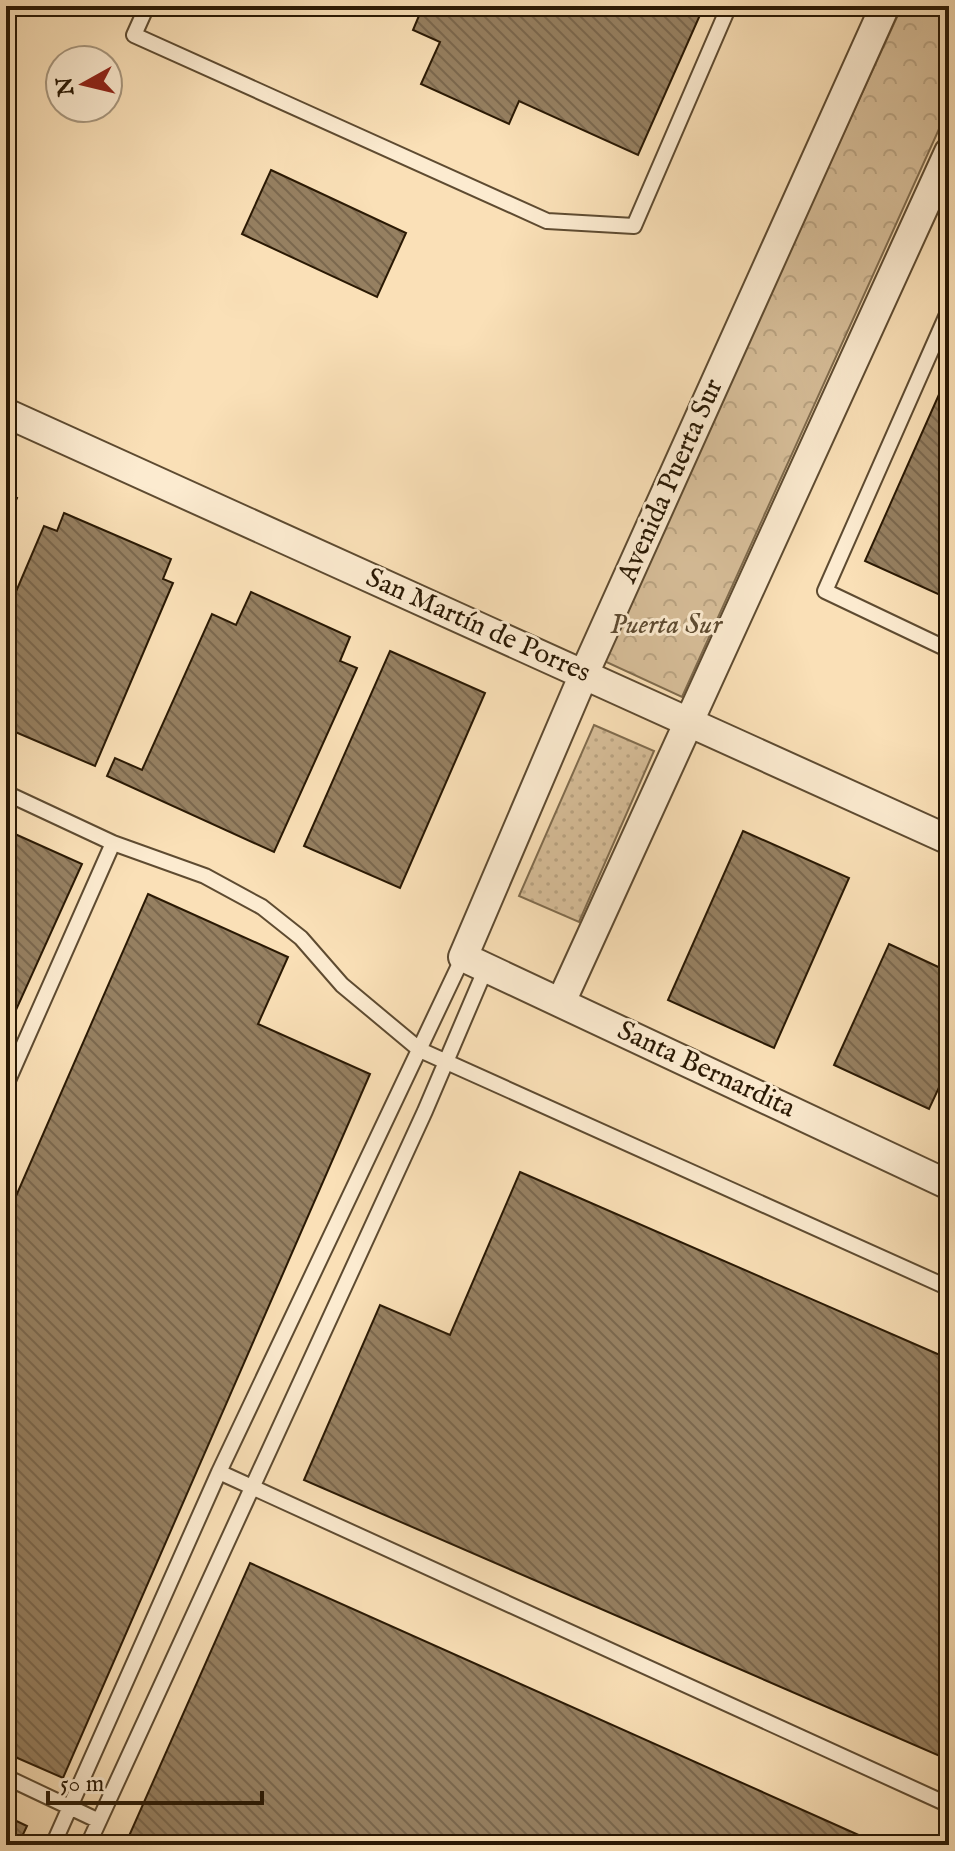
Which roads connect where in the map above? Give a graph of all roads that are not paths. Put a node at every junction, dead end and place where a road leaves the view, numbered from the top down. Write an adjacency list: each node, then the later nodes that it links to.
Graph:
1 (147, 6): 2 (lane)
2 (729, 6)
3 (885, 6): 8 (street, Avenida Puerta Sur)
4 (949, 152): 9 (street)
5 (949, 310): 7 (lane)
6 (6, 413): 8 (street, San Martín de Porres)
7 (949, 650)
8 (584, 674): 9 (street, San Martín de Porres); 13 (street, Avenida Puerta Sur)
9 (690, 720): 11 (street, San Martín de Porres); 14 (street)
10 (6, 793): 12 (lane)
11 (949, 840)
12 (113, 843): 15 (lane); 17 (lane)
13 (474, 963): 14 (street, Santa Bernardita); 15 (lane); 16 (lane)
14 (561, 1002): 18 (street, Santa Bernardita)
15 (420, 1050): 16 (lane); 20 (lane)
16 (446, 1063): 19 (lane); 21 (lane)
17 (6, 1085)
18 (949, 1185)
19 (949, 1288)
20 (219, 1472): 21 (lane); 24 (lane)
21 (251, 1487): 23 (lane); 25 (lane)
22 (6, 1777): 24 (lane)
23 (949, 1805)
24 (70, 1808): 25 (lane); 26 (lane)
25 (99, 1821): 27 (lane)
26 (53, 1845)
27 (88, 1845)

